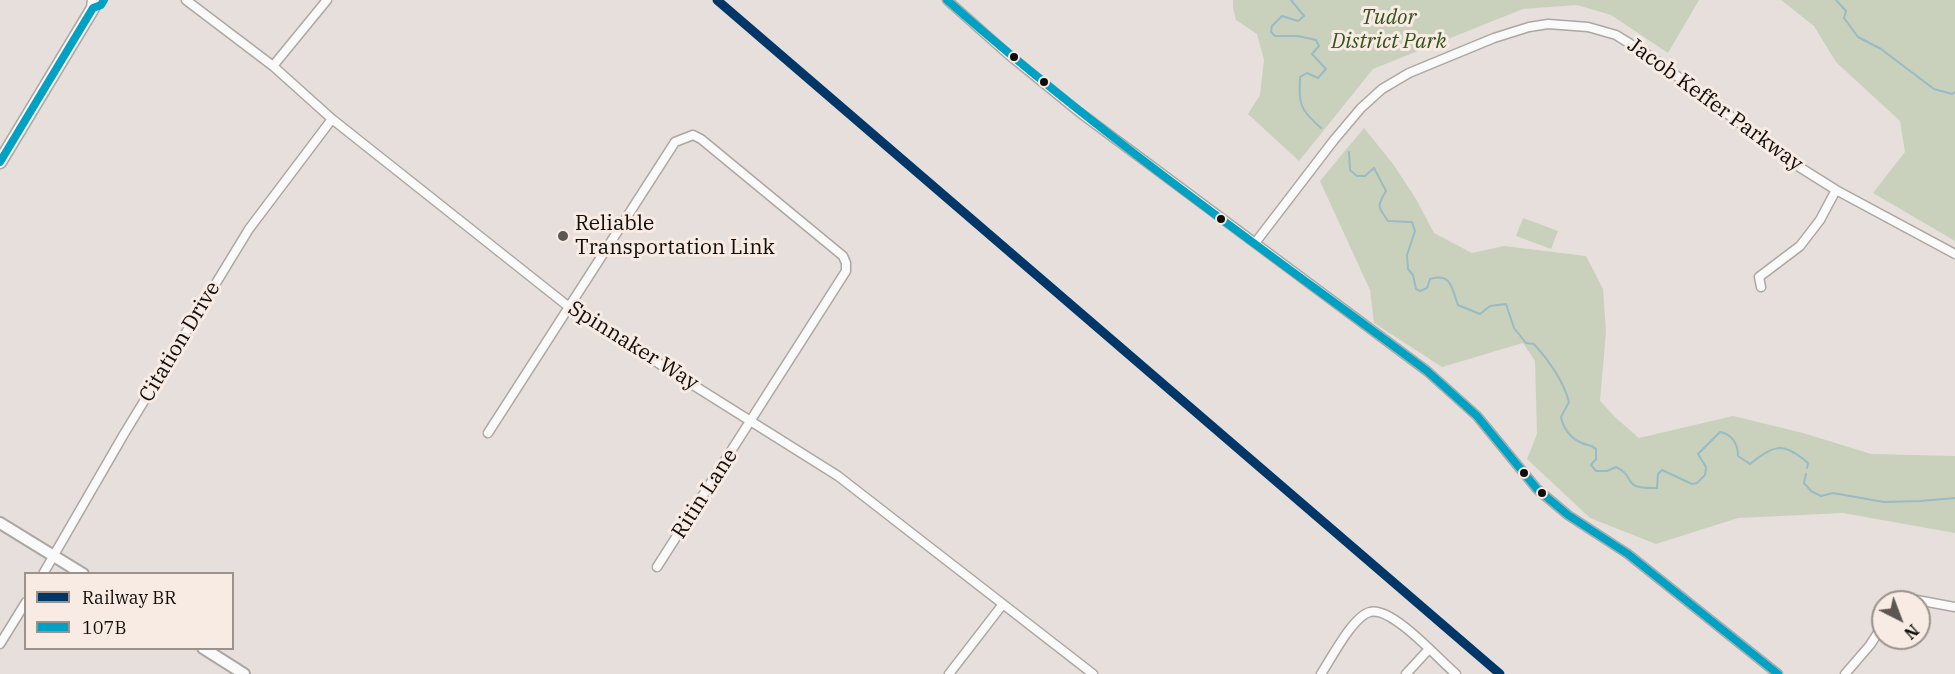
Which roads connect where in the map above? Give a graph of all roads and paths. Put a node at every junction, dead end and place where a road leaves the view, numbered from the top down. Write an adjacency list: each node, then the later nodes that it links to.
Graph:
1 (104, 0): 5 (main road)
2 (186, 0): 6 (street, Spinnaker Way)
3 (327, 0): 6 (street)
4 (947, 0): 10 (street)
5 (94, 4): 8 (main road)
6 (273, 66): 7 (street, Spinnaker Way)
7 (332, 120): 13 (street, Spinnaker Way); 17 (street, Citation Drive)
8 (0, 162)
9 (1836, 190): 10 (street, Jacob Keffer Parkway); 11 (street, Jacob Keffer Parkway); 12 (street)
10 (1255, 243): 35 (street)
11 (1955, 254)
12 (1761, 287)
13 (569, 307): 14 (street, Spinnaker Way); 14 (street, Ritin Lane); 15 (street)
14 (752, 421): 18 (street, Ritin Lane); 22 (street, Spinnaker Way)
15 (488, 433)
16 (0, 523): 17 (street)
17 (55, 556): 19 (street, Citation Drive); 20 (street)
18 (657, 567)
19 (44, 572)
20 (81, 572)
21 (1931, 603): 24 (street)
22 (1003, 604): 30 (street); 31 (street, Spinnaker Way)
23 (24, 605): 26 (street)
24 (1955, 607)
25 (1871, 643): 36 (street)
26 (0, 644)
27 (1429, 649): 32 (street); 33 (street); 34 (street)
28 (206, 650): 29 (street)
29 (244, 674)
30 (949, 674)
31 (1093, 674)
32 (1321, 674)
33 (1406, 674)
34 (1456, 674)
35 (1778, 674)
36 (1845, 674)

